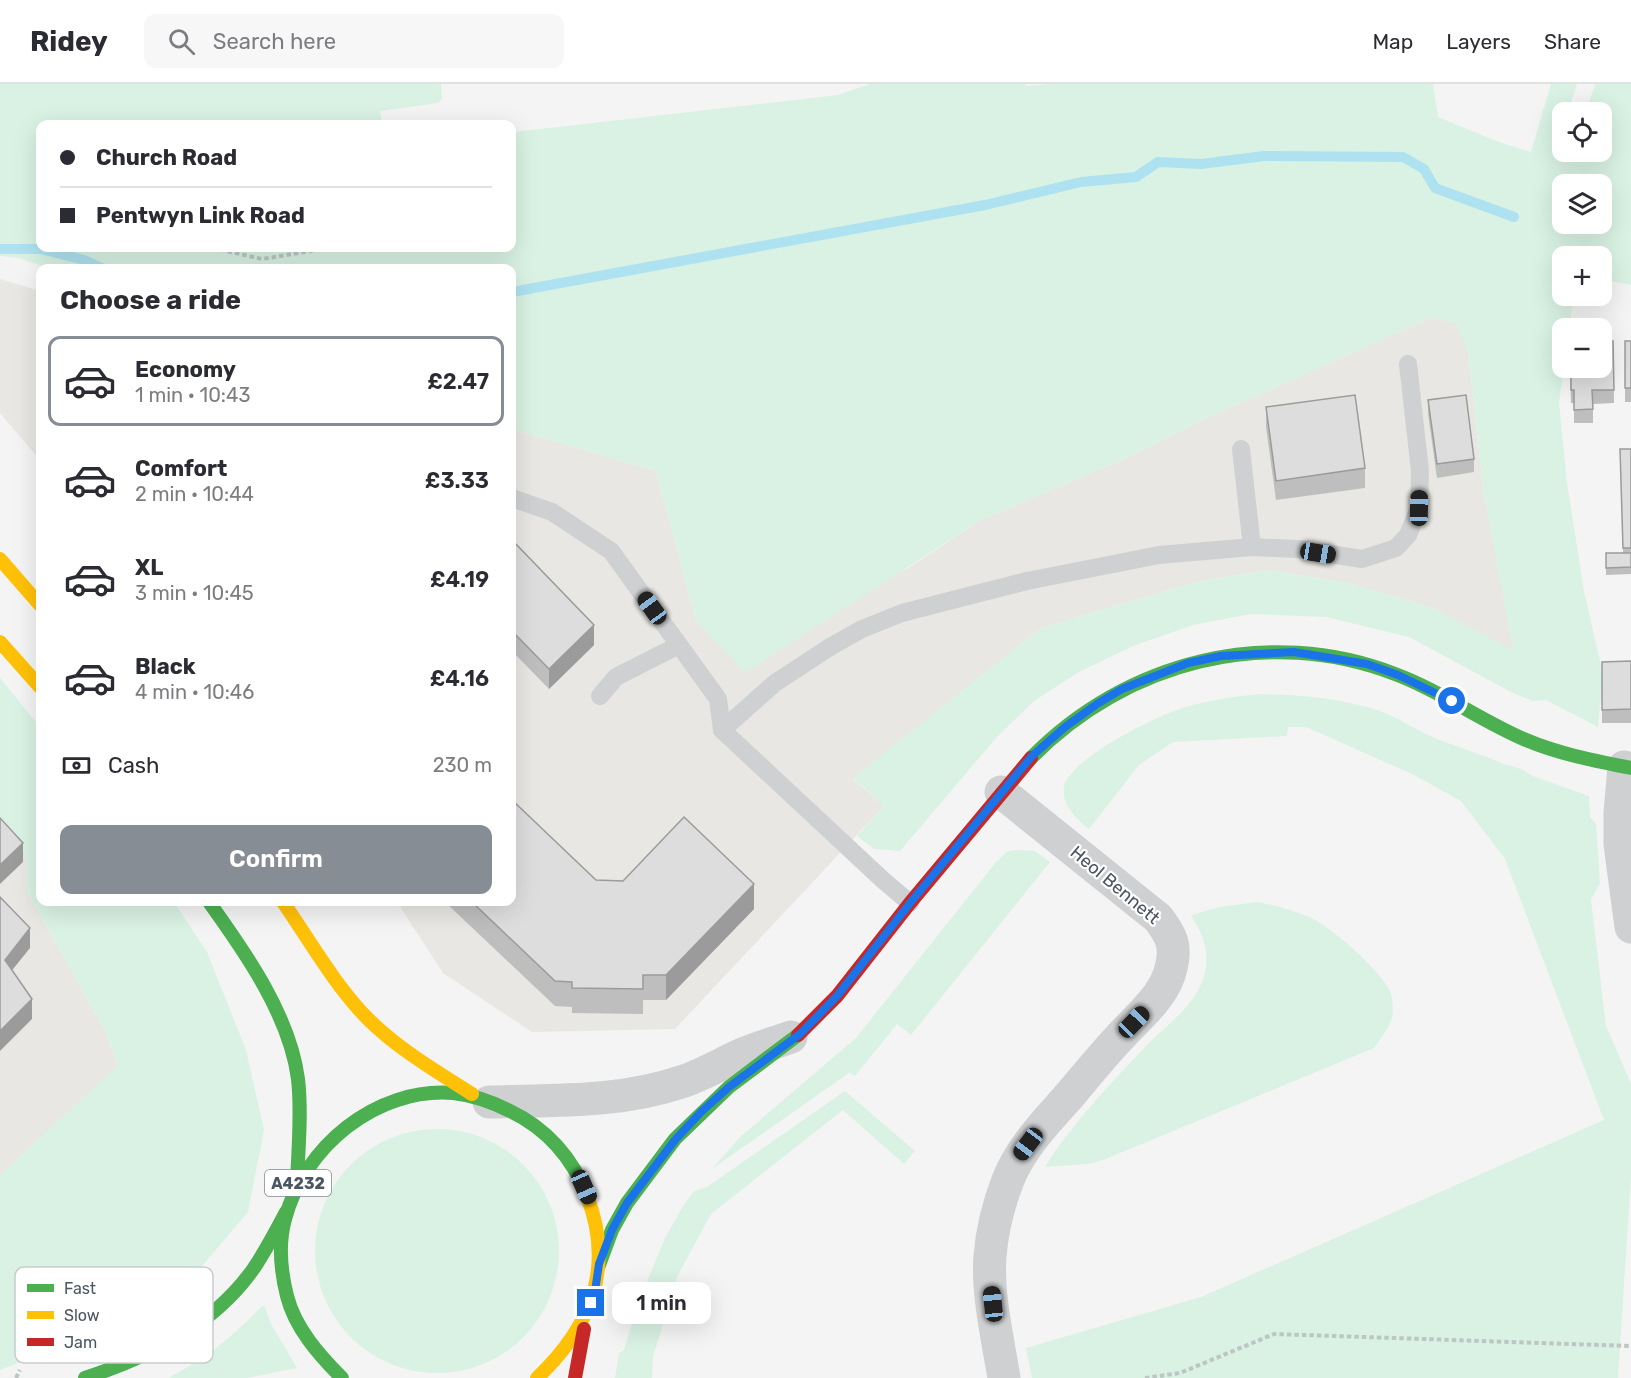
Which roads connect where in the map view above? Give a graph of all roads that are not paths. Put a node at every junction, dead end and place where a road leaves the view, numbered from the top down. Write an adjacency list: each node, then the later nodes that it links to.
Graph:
1 (1408, 364): 4 (lane)
2 (1241, 448): 4 (lane)
3 (516, 499): 8 (lane)
4 (1252, 547): 11 (lane)
5 (0, 559): 6 (street)
6 (36, 600)
7 (0, 642): 9 (street)
8 (679, 645): 10 (lane); 11 (lane)
9 (36, 682)
10 (600, 696)
11 (722, 730): 14 (lane)
12 (1627, 767): 13 (street); 17 (street)
13 (1001, 792): 14 (street); 30 (street, Heol Bennett)
14 (910, 903): 18 (street)
15 (212, 906): 20 (street, A4232)
16 (286, 906): 19 (street, A4232)
17 (1631, 927)
18 (800, 1034): 19 (street); 22 (street)
19 (484, 1100): 20 (street, A4232); 22 (street, A4232)
20 (297, 1185): 21 (street, A4232)
21 (288, 1209): 23 (street); 27 (street, A4232)
22 (599, 1264): 24 (street, A4232)
23 (213, 1314)
24 (586, 1316): 28 (street, A4232); 29 (street, A4232)
25 (130, 1363): 26 (street)
26 (85, 1378)
27 (342, 1378)
28 (537, 1378)
29 (574, 1378)
30 (1005, 1378)

